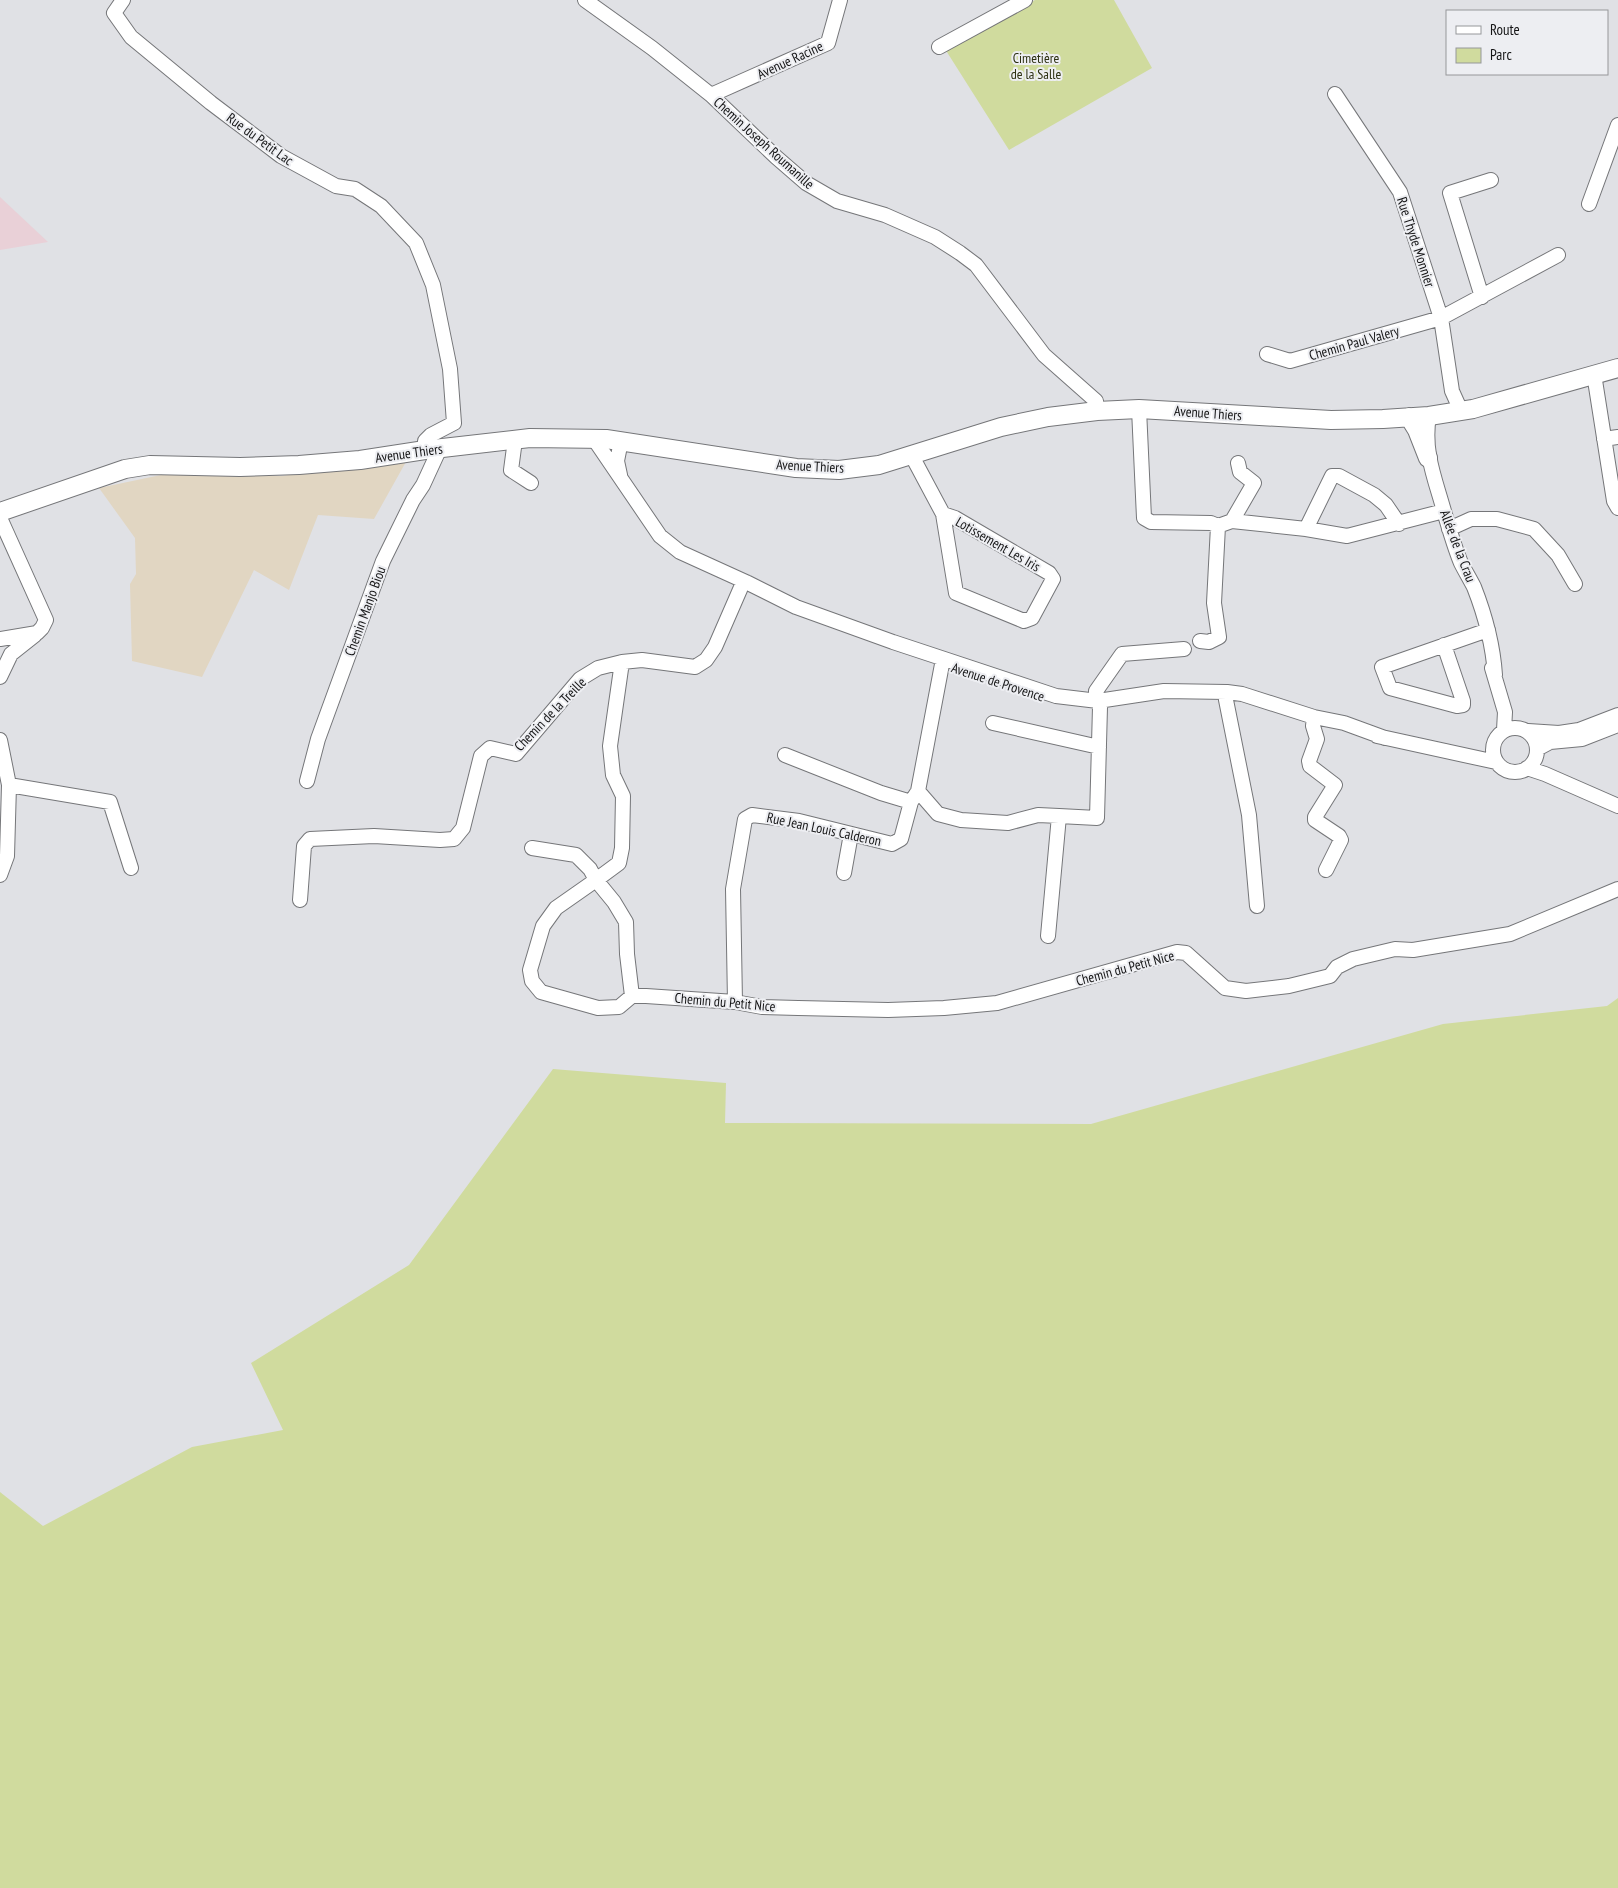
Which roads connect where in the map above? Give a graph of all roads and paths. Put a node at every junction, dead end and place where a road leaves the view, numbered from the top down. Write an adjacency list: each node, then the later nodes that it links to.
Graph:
1 (123, 0): 27 (street, Rue du Petit Lac)
2 (585, 0): 7 (street, Chemin Joseph Roumanille)
3 (840, 0): 7 (street, Avenue Racine)
4 (1025, 0): 5 (street)
5 (939, 47)
6 (1335, 94): 13 (street, Rue Thyde Monnier)
7 (711, 95): 18 (street, Chemin Joseph Roumanille)
8 (1618, 125): 10 (street)
9 (1491, 180): 12 (street)
10 (1589, 204)
11 (1558, 255): 12 (street, Chemin Paul Valery)
12 (1482, 297): 13 (street, Chemin Paul Valery)
13 (1441, 318): 14 (street, Chemin Paul Valery); 19 (street, Rue Thyde Monnier)
14 (1267, 354)
15 (1618, 368): 16 (main road, Avenue Thiers)
16 (1594, 374): 19 (main road, Avenue Thiers); 24 (street)
17 (1139, 409): 18 (main road, Avenue Thiers); 21 (main road, Avenue Thiers); 40 (street)
18 (1097, 411): 28 (main road, Avenue Thiers)
19 (1460, 411): 20 (main road, Avenue Thiers)
20 (1429, 416): 21 (main road, Avenue Thiers); 29 (street, Allée de la Crau)
21 (1409, 417): 29 (main road)
22 (1618, 437): 24 (street)
23 (594, 439): 25 (main road, Avenue Thiers); 26 (main road, Avenue Thiers); 31 (street, Avenue de Provence)
24 (1604, 439): 33 (street)
25 (514, 440): 27 (main road, Avenue Thiers); 32 (street)
26 (621, 441): 28 (main road, Avenue Thiers); 31 (street)
27 (433, 449): 35 (main road, Avenue Thiers); 70 (street, Chemin Manjo Biou)
28 (912, 456): 36 (street, Lotissement Les Iris)
29 (1428, 458): 34 (street, Allée de la Crau)
30 (1238, 463): 38 (street)
31 (620, 476): 43 (street, Avenue de Provence)
32 (531, 483)
33 (1618, 508)
34 (1444, 511): 39 (street); 42 (street, Allée de la Crau)
35 (0, 512)
36 (943, 514): 36 (street, Lotissement Les Iris)
37 (0, 518): 46 (street)
38 (1232, 521): 40 (street); 41 (street)
39 (1399, 524): 41 (street); 41 (street)
40 (1218, 526): 48 (street)
41 (1306, 529)
42 (1449, 529): 44 (street); 45 (street, Allée de la Crau)
43 (746, 582): 51 (street, Avenue de Provence); 52 (street, Chemin de la Treille)
44 (1575, 584)
45 (1484, 632): 49 (street); 56 (street, Allée de la Crau)
46 (36, 634): 47 (street); 53 (street)
47 (0, 639)
48 (1200, 641)
49 (1444, 645): 49 (street)
50 (1184, 649): 55 (street)
51 (942, 661): 55 (street, Avenue de Provence); 72 (street, Rue Jean Louis Calderon)
52 (622, 662): 81 (street); 83 (street, Chemin de la Treille)
53 (0, 677)
54 (1227, 696): 55 (street, Avenue de Provence); 58 (street, Avenue de Provence); 84 (street)
55 (1099, 704): 64 (street)
56 (1505, 712): 61 (street); 62 (street)
57 (1618, 715): 61 (street)
58 (1314, 722): 67 (street, Avenue de Provence); 78 (street)
59 (993, 723): 64 (street)
60 (1618, 725): 68 (street)
61 (1524, 729): 62 (street); 68 (street)
62 (1504, 730): 65 (street)
63 (0, 740): 71 (street)
64 (1099, 747): 74 (street)
65 (1492, 748): 67 (street); 69 (street)
66 (785, 754): 72 (street)
67 (1469, 756): 69 (street, Avenue de Provence)
68 (1533, 758): 69 (street); 73 (street)
69 (1496, 762)
70 (307, 781)
71 (9, 785): 77 (street); 80 (street)
72 (915, 796): 74 (street); 75 (street, Rue Jean Louis Calderon)
73 (1618, 806)
74 (1059, 816): 85 (street)
75 (851, 834): 79 (street); 87 (street, Rue Jean Louis Calderon)
76 (532, 848): 81 (street)
77 (132, 868)
78 (1326, 870)
79 (844, 873)
80 (0, 875)
81 (596, 880): 86 (street); 86 (street)
82 (1618, 889): 87 (street, Chemin du Petit Nice)
83 (300, 900)
84 (1256, 906)
85 (1048, 936)
86 (632, 996): 87 (street, Chemin du Petit Nice)
87 (735, 1002)

